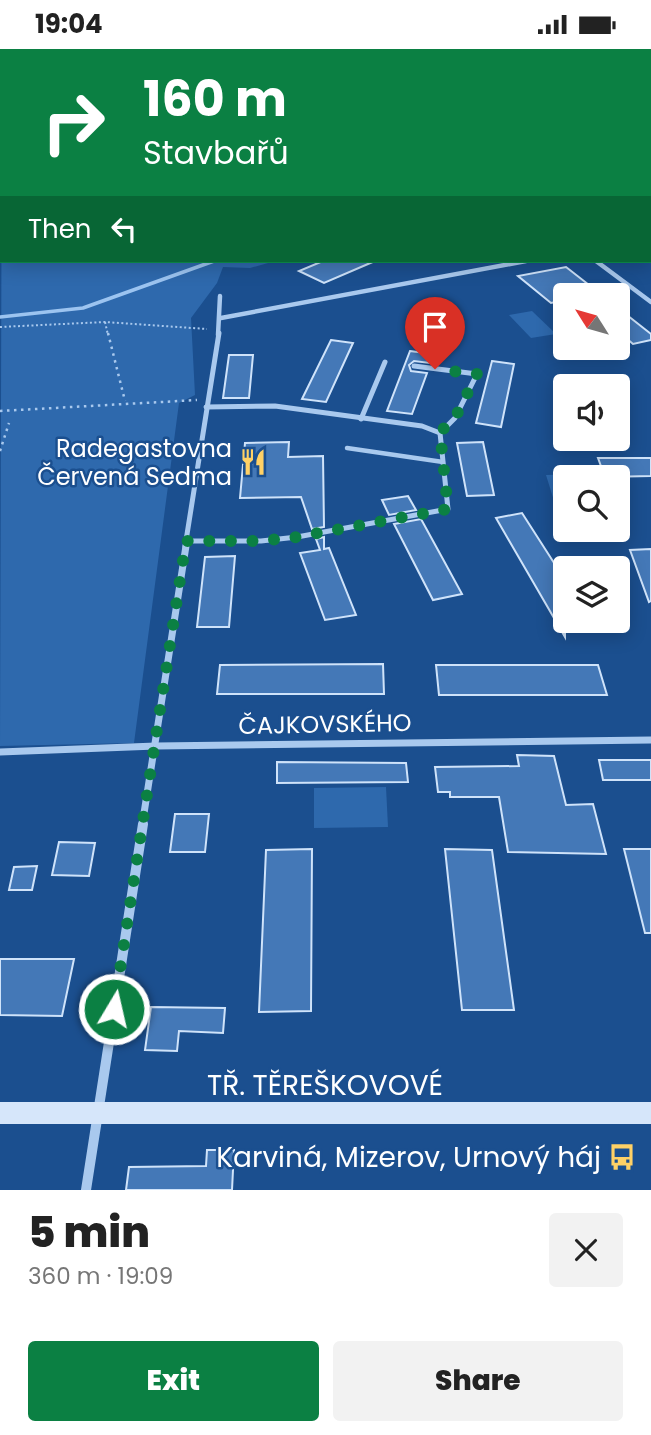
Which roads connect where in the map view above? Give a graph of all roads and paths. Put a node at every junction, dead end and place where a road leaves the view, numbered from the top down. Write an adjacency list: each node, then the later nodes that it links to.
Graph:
1 (515, 263): 5 (street)
2 (599, 263): 4 (street)
3 (220, 296): 5 (street)
4 (651, 302)
5 (221, 318): 8 (street)
6 (105, 321): 7 (path); 8 (path); 11 (path)
7 (0, 327)
8 (219, 330): 12 (street)
9 (385, 362): 14 (street)
10 (414, 366): 16 (street)
11 (125, 402): 12 (path); 13 (path)
12 (206, 403): 14 (street); 20 (street)
13 (0, 411)
14 (361, 419): 16 (street)
15 (9, 423): 18 (path)
16 (440, 432): 19 (street)
17 (347, 448): 19 (lane)
18 (0, 451)
19 (443, 463): 20 (street)
20 (186, 541): 22 (street)
21 (651, 740): 22 (street, ČAJKOVSKÉHO)
22 (156, 745): 23 (street, ČAJKOVSKÉHO); 26 (street)
23 (0, 752)
24 (0, 1113): 26 (street, TŘ. TĚREŠKOVOVÉ)
25 (651, 1113): 26 (street, TŘ. TĚREŠKOVOVÉ)
26 (97, 1114): 27 (street)
27 (86, 1190)

